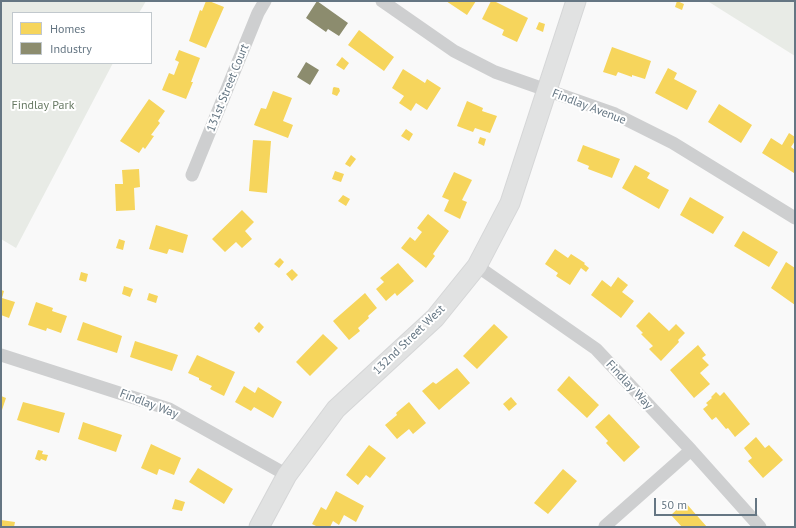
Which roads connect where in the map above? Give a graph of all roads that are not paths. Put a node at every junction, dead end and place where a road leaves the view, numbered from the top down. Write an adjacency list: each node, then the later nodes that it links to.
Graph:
1 (265, 1): 5 (street, 131st Street Court)
2 (382, 1): 4 (street, Findlay Avenue)
3 (576, 1): 4 (street, 132nd Street West)
4 (548, 91): 6 (street, Findlay Avenue); 7 (street, 132nd Street West)
5 (192, 175)
6 (795, 218)
7 (477, 266): 9 (street, Findlay Way); 10 (street, 132nd Street West)
8 (1, 355): 10 (street, Findlay Way)
9 (691, 450): 11 (street); 13 (street, Findlay Way)
10 (287, 475): 12 (street, 132nd Street West)
11 (606, 526)
12 (259, 527)
13 (760, 527)

